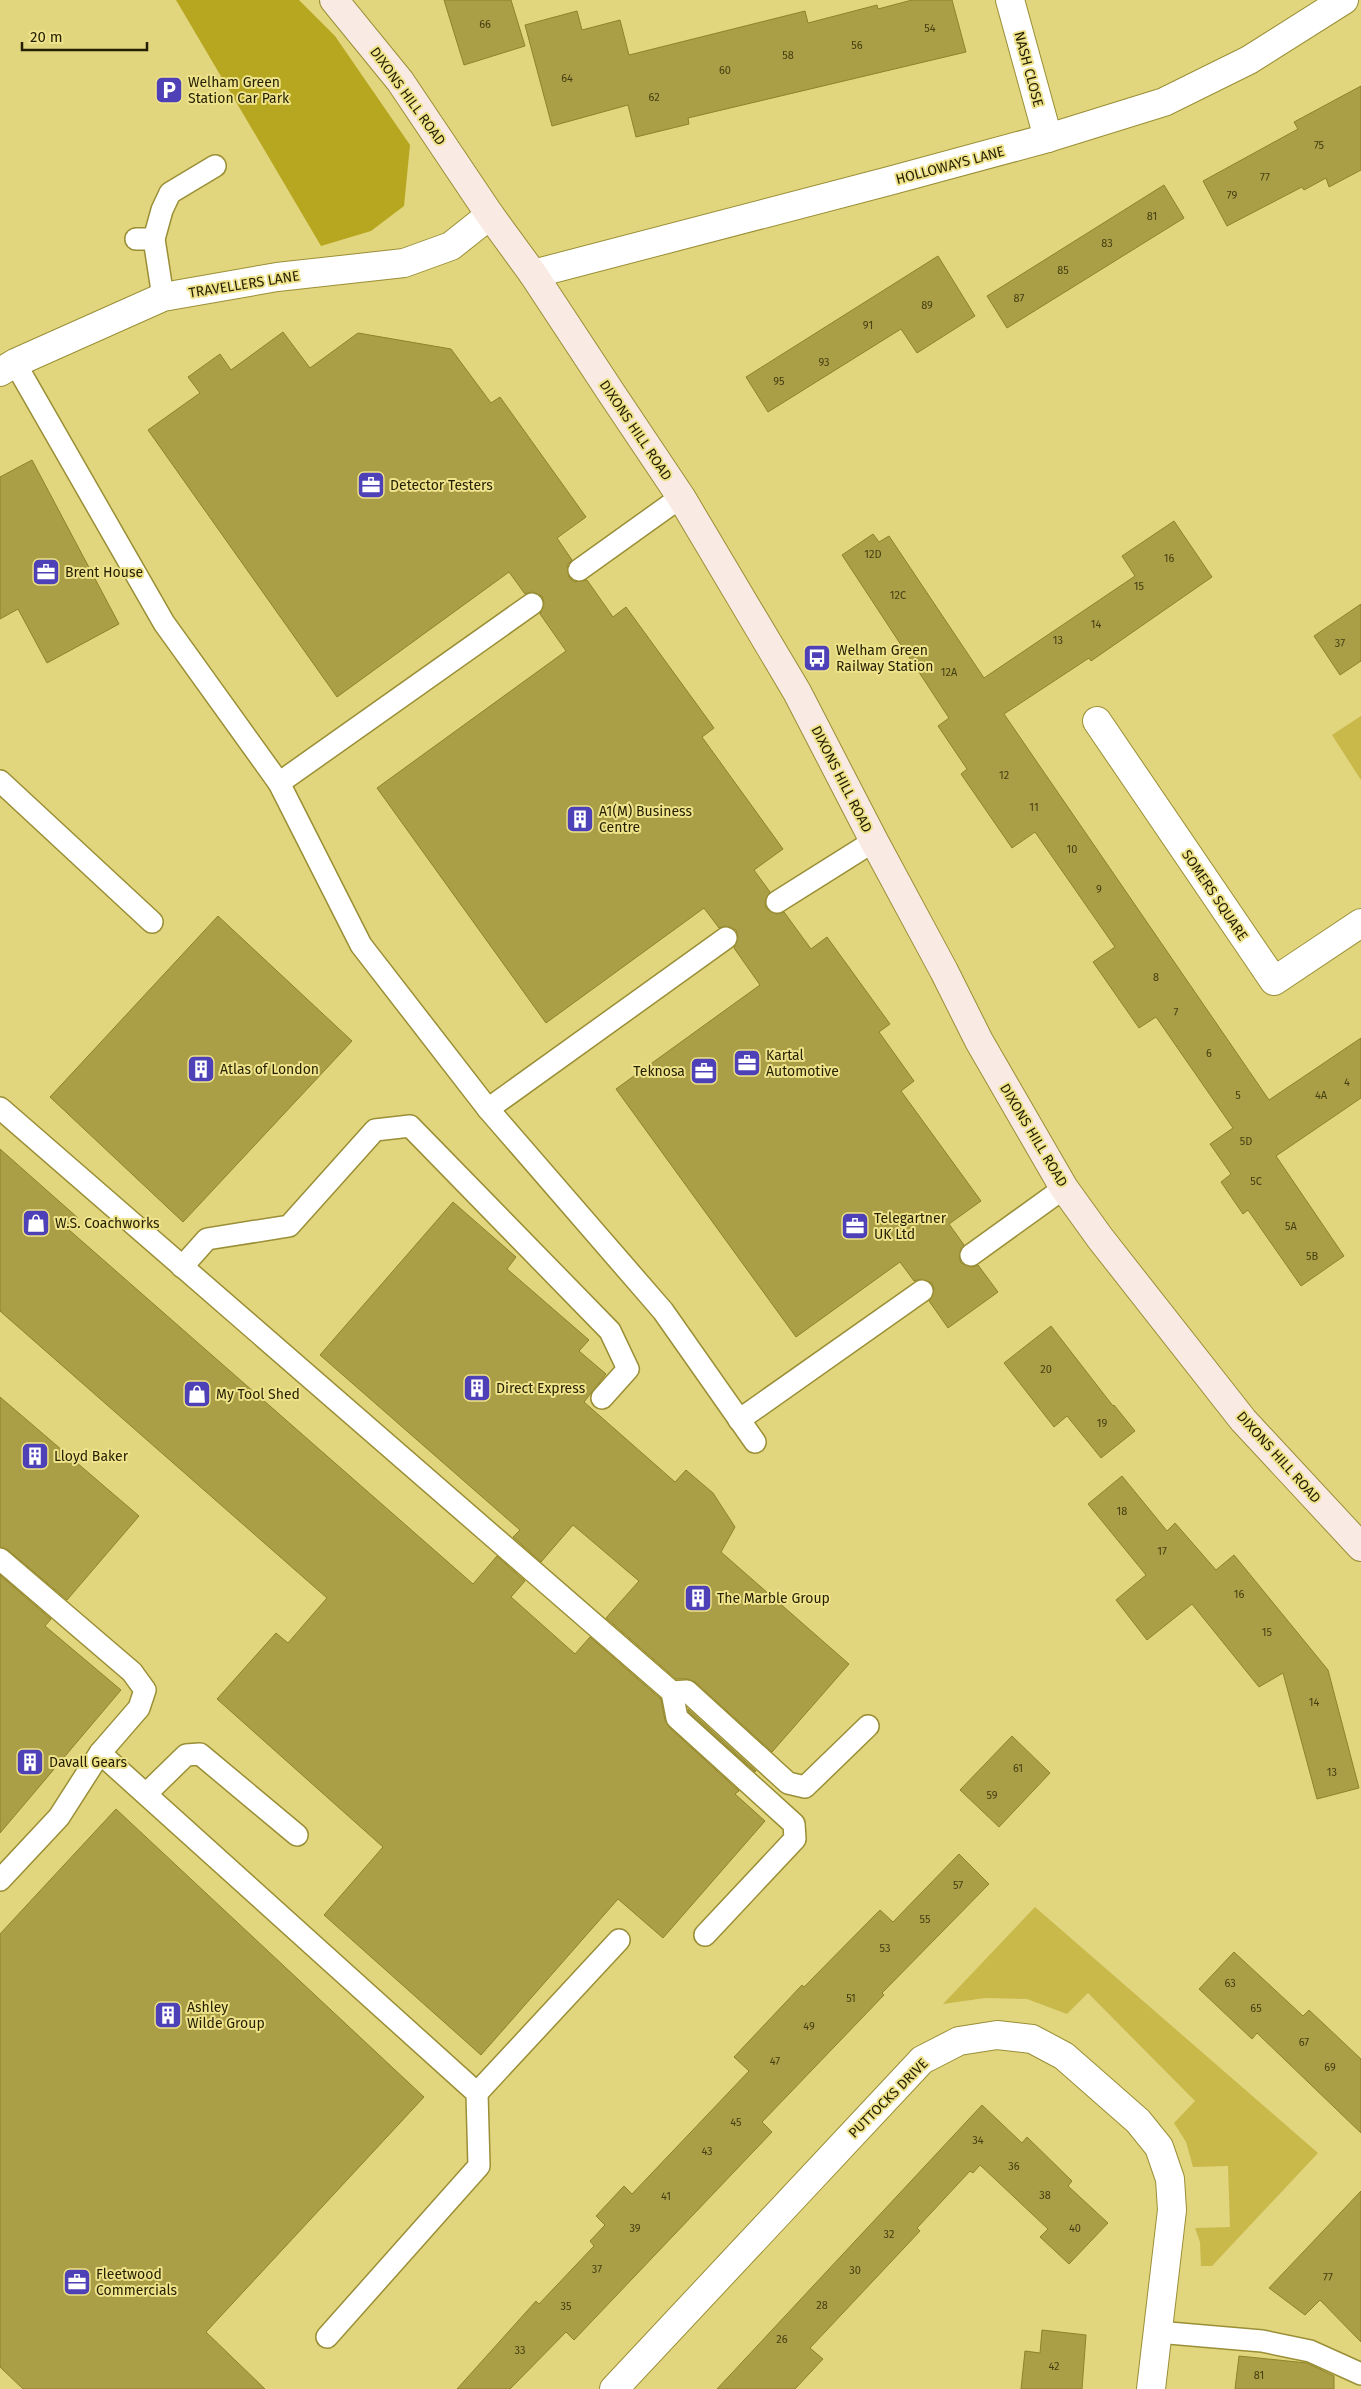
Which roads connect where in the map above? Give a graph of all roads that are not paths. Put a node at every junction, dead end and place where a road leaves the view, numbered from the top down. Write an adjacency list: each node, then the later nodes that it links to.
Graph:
1 (334, 0): 6 (street, DIXONS HILL ROAD)
2 (1010, 0): 4 (street, NASH CLOSE)
3 (1344, 0): 4 (street, HOLLOWAYS LANE)
4 (1048, 138): 7 (street, HOLLOWAYS LANE)
5 (215, 166): 8 (lane)
6 (490, 215): 7 (street, DIXONS HILL ROAD); 8 (street, TRAVELLERS LANE)
7 (534, 274): 10 (street, DIXONS HILL ROAD)
8 (162, 297): 9 (street, TRAVELLERS LANE)
9 (8, 367): 15 (lane)
10 (681, 497): 11 (lane); 16 (street, DIXONS HILL ROAD)
11 (579, 570)
12 (532, 604): 15 (lane)
13 (1097, 721): 19 (street, SOMERS SQUARE)
14 (0, 781): 18 (lane)
15 (279, 783): 22 (lane)
16 (874, 841): 17 (lane); 23 (street, DIXONS HILL ROAD)
17 (777, 902)
18 (152, 922)
19 (1361, 923)
20 (726, 938): 22 (lane)
21 (0, 1108): 25 (lane)
22 (488, 1109): 28 (lane)
23 (1064, 1188): 24 (lane); 30 (street, DIXONS HILL ROAD)
24 (972, 1255)
25 (182, 1267): 27 (lane); 32 (lane)
26 (922, 1291): 28 (lane)
27 (602, 1398)
28 (739, 1420): 29 (lane)
29 (755, 1442)
30 (1361, 1547)
31 (0, 1559): 34 (lane)
32 (672, 1692): 33 (lane); 38 (lane)
33 (868, 1726)
34 (100, 1753): 35 (lane); 37 (lane)
35 (146, 1794): 36 (lane); 40 (lane)
36 (297, 1835)
37 (0, 1880)
38 (705, 1935)
39 (619, 1940): 40 (lane)
40 (477, 2093): 42 (lane)
41 (1157, 2332): 43 (lane); 44 (street, PUTTOCKS DRIVE); 45 (street, PUTTOCKS DRIVE)
42 (327, 2338)
43 (1361, 2374)
44 (614, 2389)
45 (1152, 2389)

